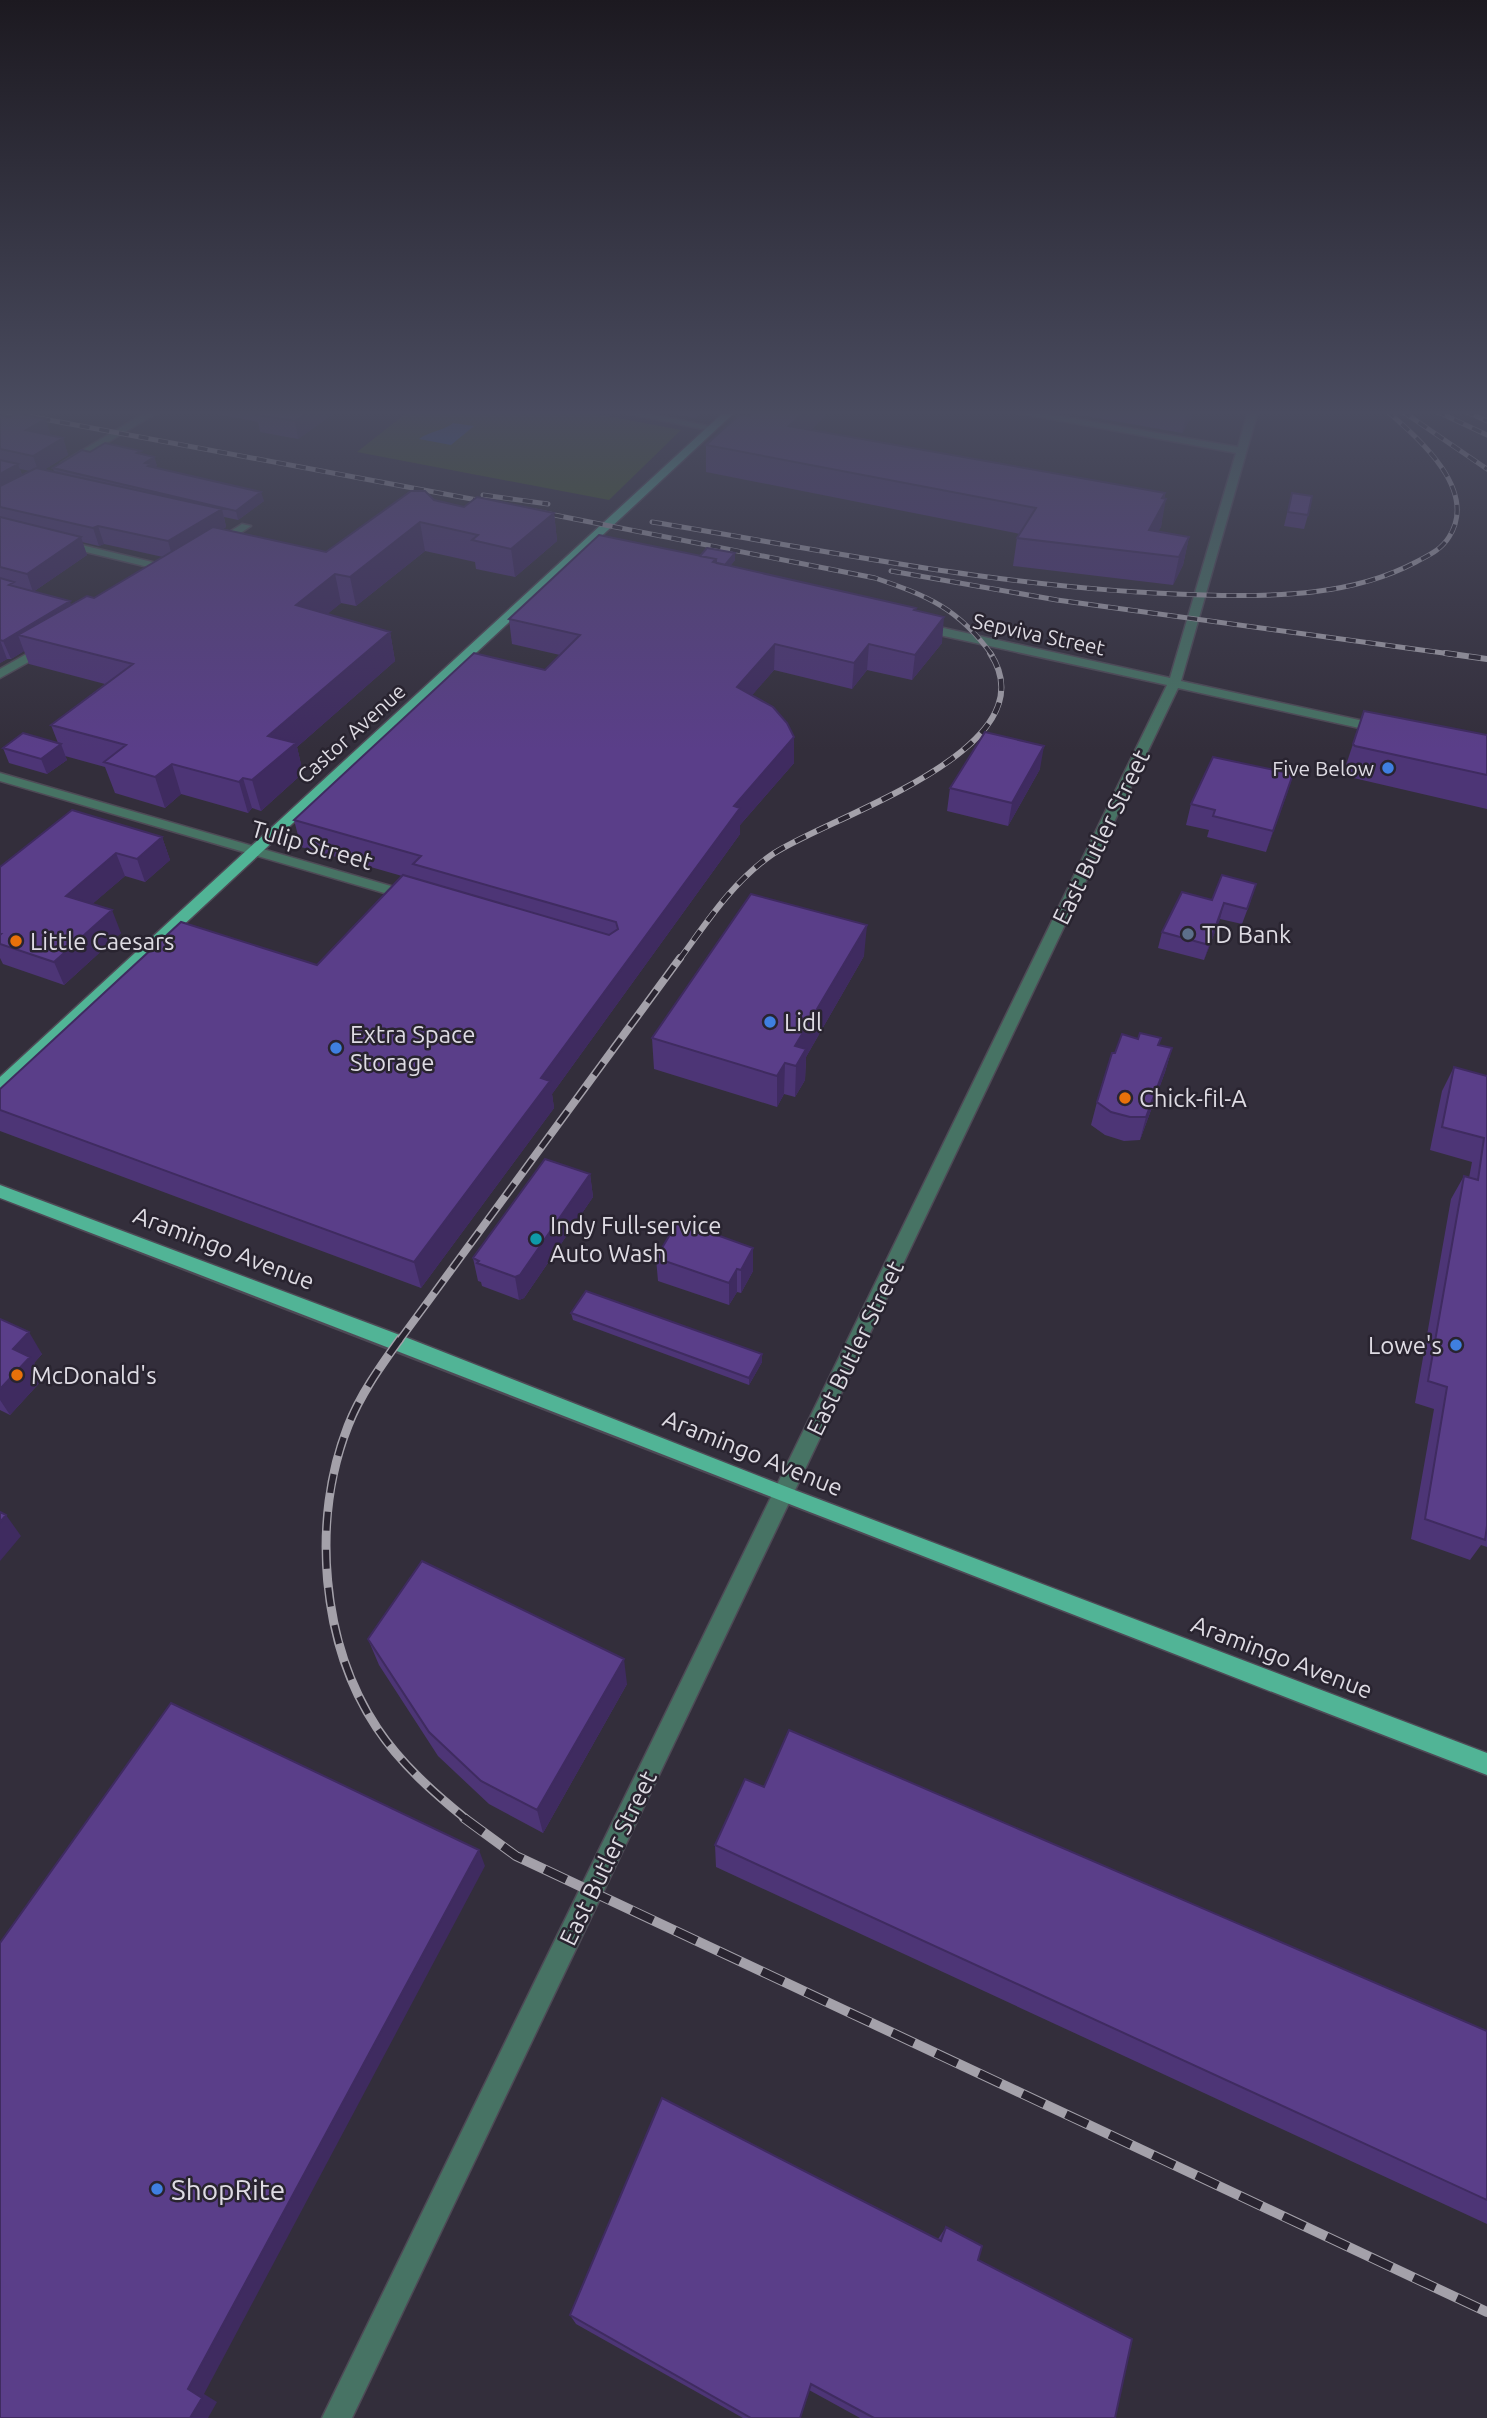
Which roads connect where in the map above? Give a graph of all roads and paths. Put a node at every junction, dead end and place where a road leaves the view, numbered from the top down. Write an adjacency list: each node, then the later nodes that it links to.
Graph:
1 (237, 524): 5 (street)
2 (617, 524): 15 (main road, Castor Avenue)
3 (1221, 524): 12 (street, East Butler Street)
4 (53, 541): 6 (street)
5 (205, 551)
6 (173, 570)
7 (908, 624): 12 (street, Sepviva Street)
8 (58, 640): 10 (street)
9 (0, 662): 10 (street)
10 (14, 666): 11 (street)
11 (0, 674)
12 (1175, 682): 13 (street, Sepviva Street); 19 (street, East Butler Street)
13 (1394, 732)
14 (0, 777): 15 (street, Tulip Street)
15 (253, 852): 16 (street, Tulip Street); 17 (main road, Castor Avenue)
16 (426, 901)
17 (0, 1086)
18 (0, 1191): 19 (main road, Aramingo Avenue)
19 (785, 1495): 20 (main road, Aramingo Avenue); 21 (street, East Butler Street)
20 (1487, 1763)
21 (337, 2418)

